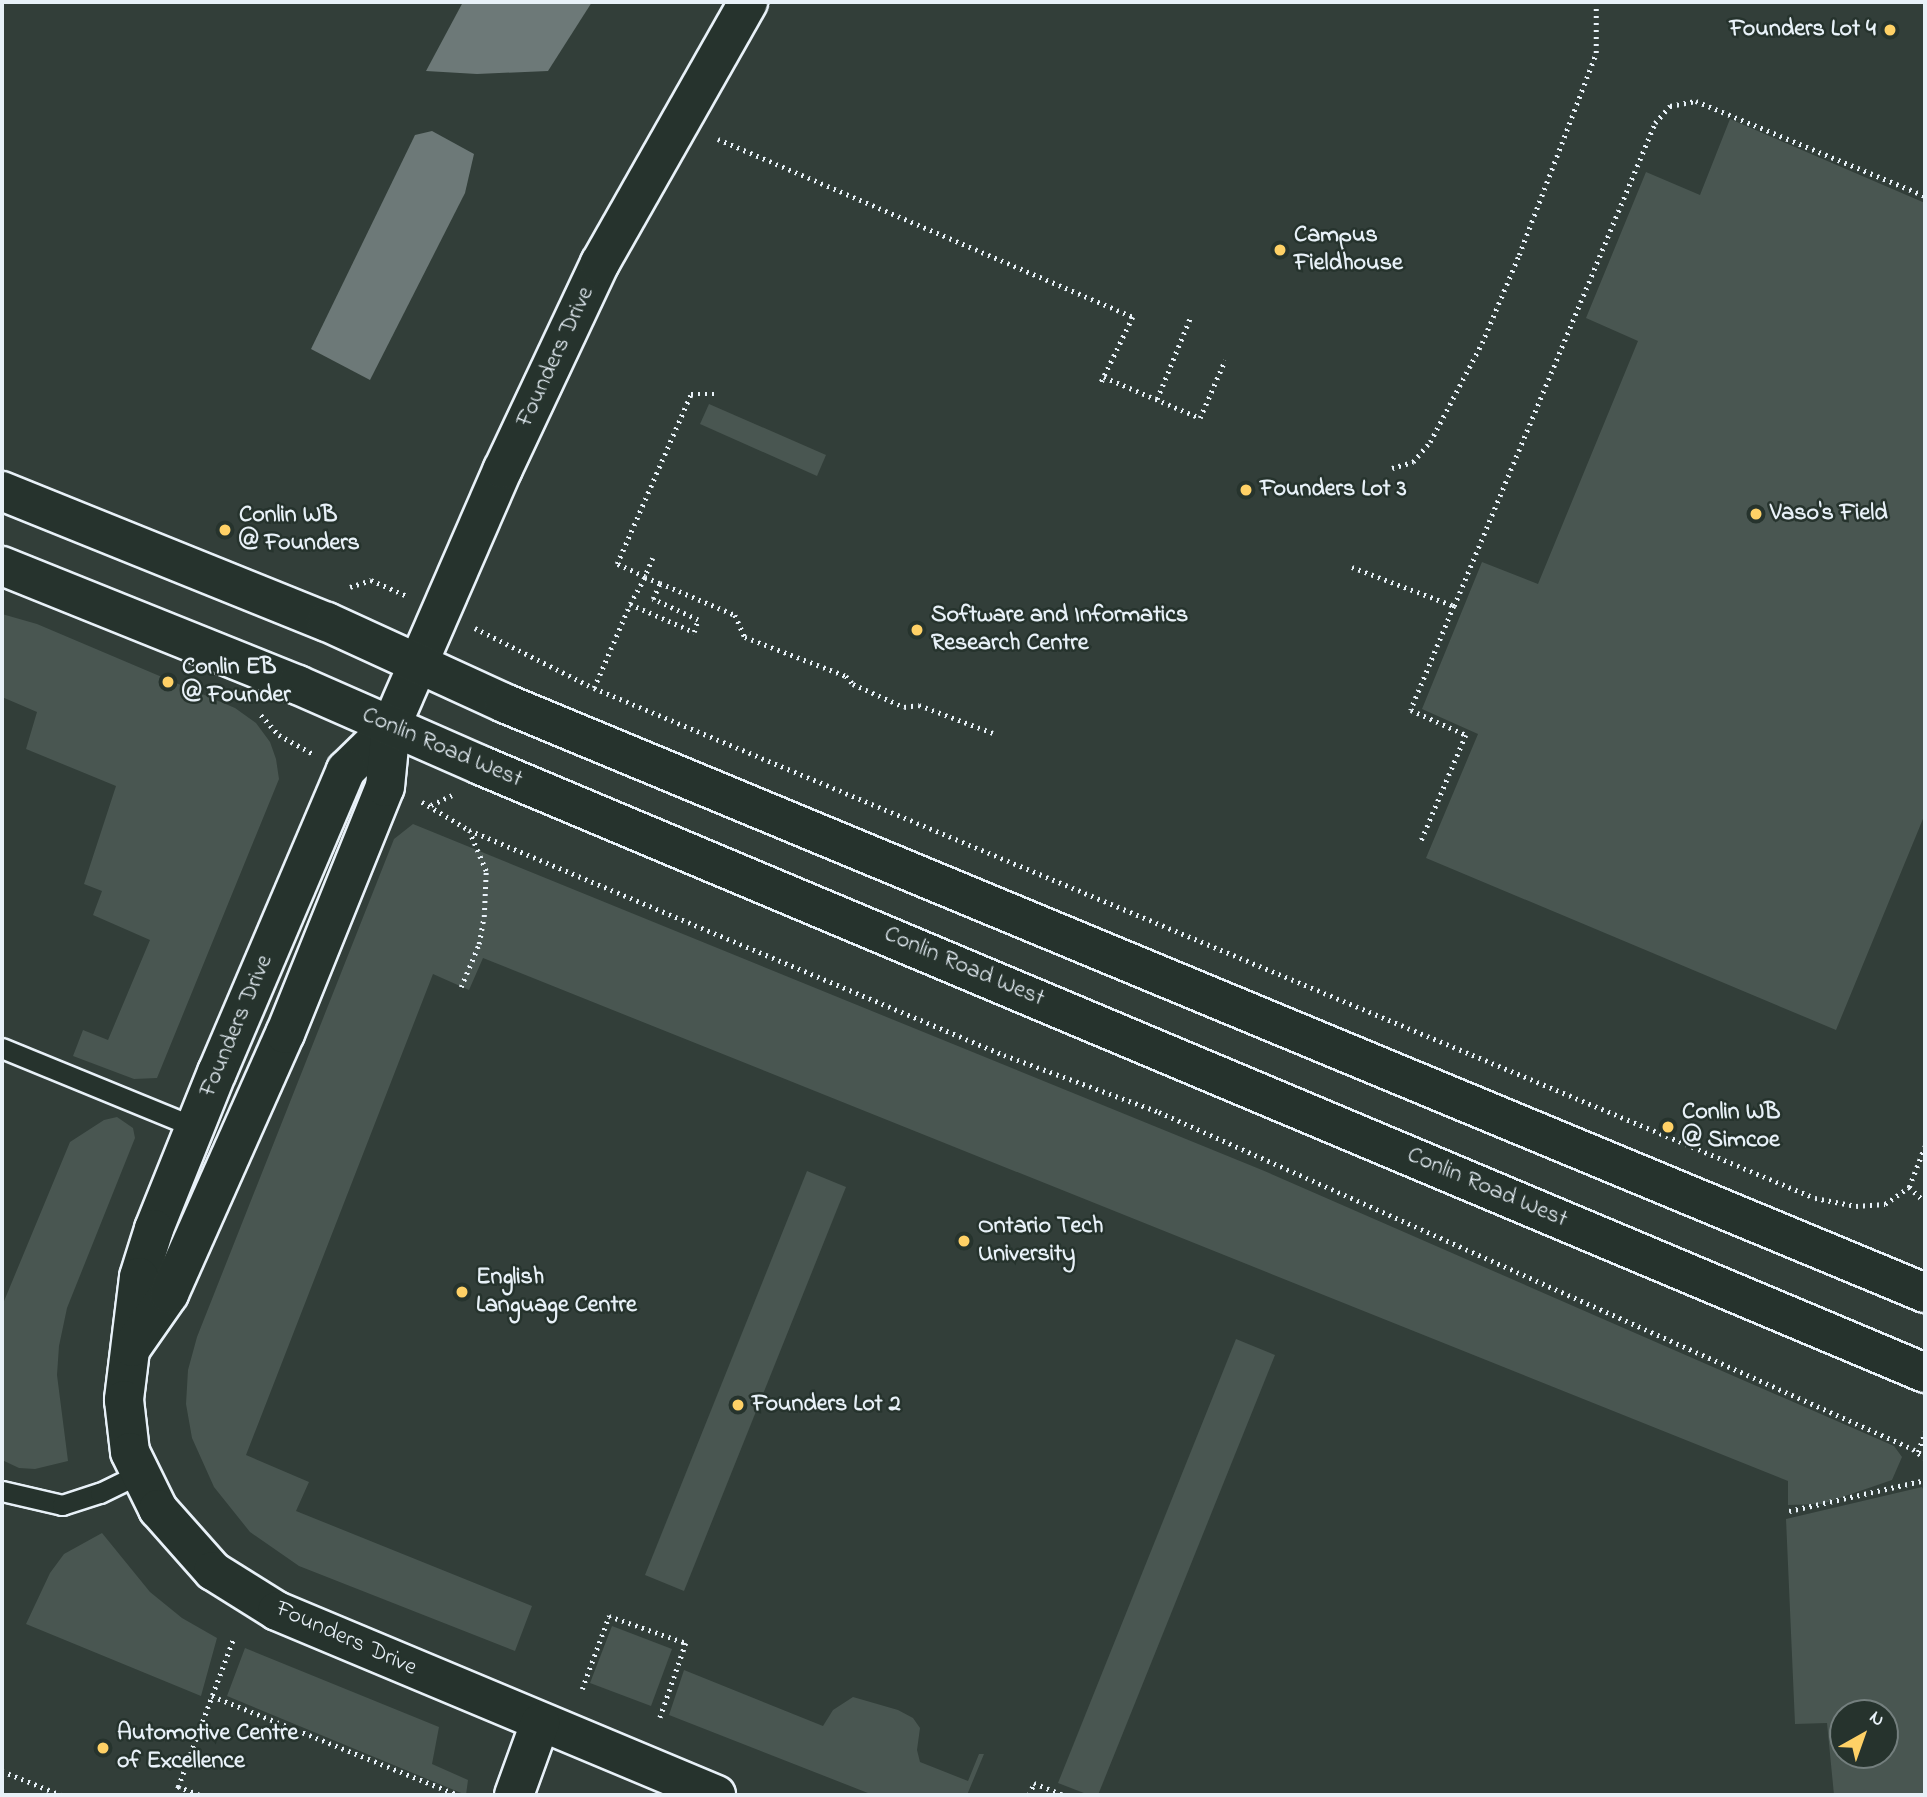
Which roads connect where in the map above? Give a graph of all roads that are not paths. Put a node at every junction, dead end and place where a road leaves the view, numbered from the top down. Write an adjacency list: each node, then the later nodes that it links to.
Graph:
1 (748, 2): 4 (street, Founders Drive)
2 (2, 491): 4 (street)
3 (2, 566): 5 (street, Conlin Road West)
4 (419, 663): 5 (street, Founders Drive); 9 (street)
5 (391, 726): 7 (street, Founders Drive); 11 (street, Founders Drive); 12 (street, Conlin Road West)
6 (2, 1048): 7 (lane)
7 (195, 1127): 11 (street, Founders Drive)
8 (1925, 1265): 9 (street)
9 (1876, 1272): 10 (street)
10 (1925, 1293)
11 (132, 1347): 13 (street, Founders Drive)
12 (1925, 1373)
13 (141, 1473): 14 (lane); 15 (street, Founders Drive)
14 (2, 1491)
15 (540, 1723): 16 (street); 17 (street, Founders Drive)
16 (514, 1795)
17 (716, 1795)

